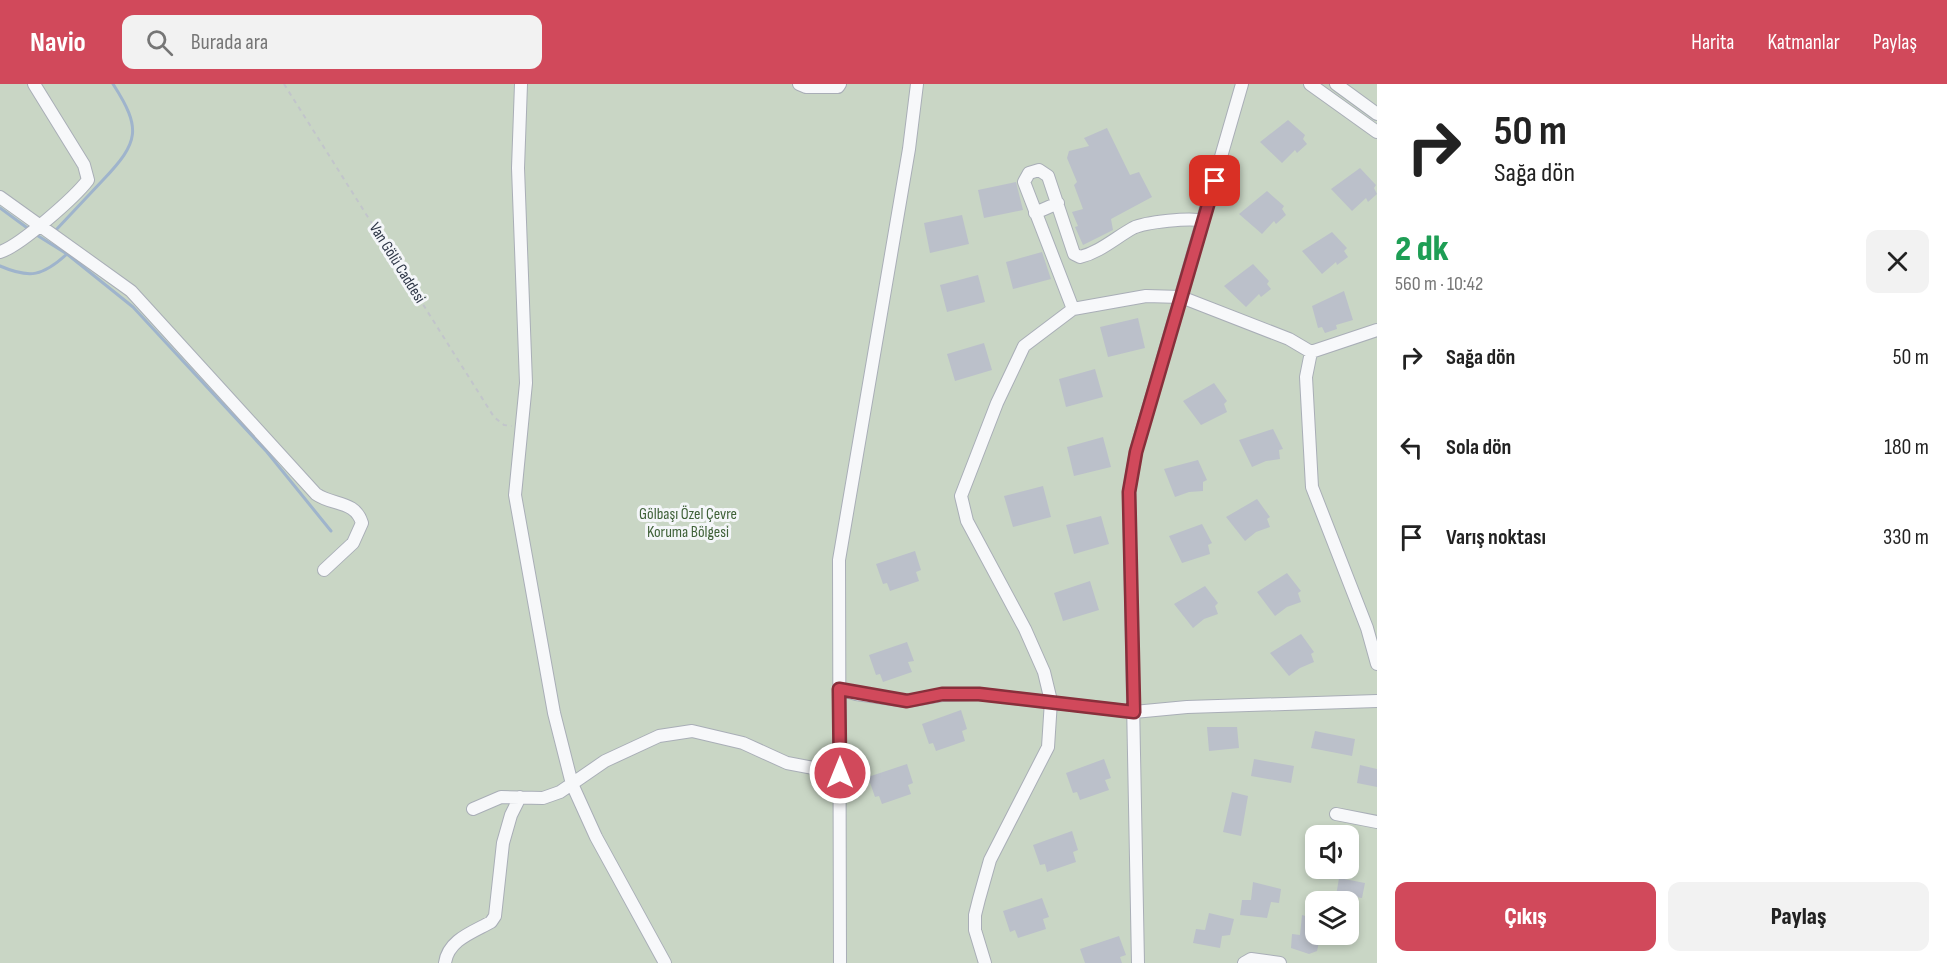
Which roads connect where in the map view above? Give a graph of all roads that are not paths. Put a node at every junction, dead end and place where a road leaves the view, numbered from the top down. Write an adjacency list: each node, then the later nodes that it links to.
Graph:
1 (34, 84): 17 (street)
2 (521, 84): 30 (street)
3 (799, 84): 4 (street)
4 (840, 84)
5 (917, 84): 25 (street)
6 (1242, 84): 10 (street)
7 (1250, 84): 10 (street)
8 (1310, 84): 12 (street)
9 (1336, 84): 11 (street)
10 (1239, 100): 16 (street)
11 (1377, 114)
12 (1377, 132)
13 (0, 197): 17 (street)
14 (1058, 203): 15 (street); 15 (street); 16 (street)
15 (1035, 213): 20 (street)
16 (1203, 221): 19 (street)
17 (41, 232): 18 (street); 23 (street)
18 (0, 252)
19 (1181, 297): 20 (street); 22 (street); 28 (street)
20 (1073, 309): 26 (street)
21 (1377, 330): 22 (street)
22 (1311, 352): 24 (street)
23 (324, 570)
24 (1377, 664)
25 (839, 689): 26 (street); 29 (street)
26 (1051, 701): 28 (street); 38 (street)
27 (1377, 701): 28 (street)
28 (1134, 712): 39 (street)
29 (840, 773): 30 (street); 37 (street)
30 (572, 784): 31 (street); 36 (street)
31 (520, 797): 32 (street); 35 (street)
32 (473, 809)
33 (1336, 814): 34 (street)
34 (1377, 822)
35 (445, 963)
36 (665, 963)
37 (840, 963)
38 (985, 963)
39 (1138, 963)
40 (1244, 963): 41 (street)
41 (1280, 963)

